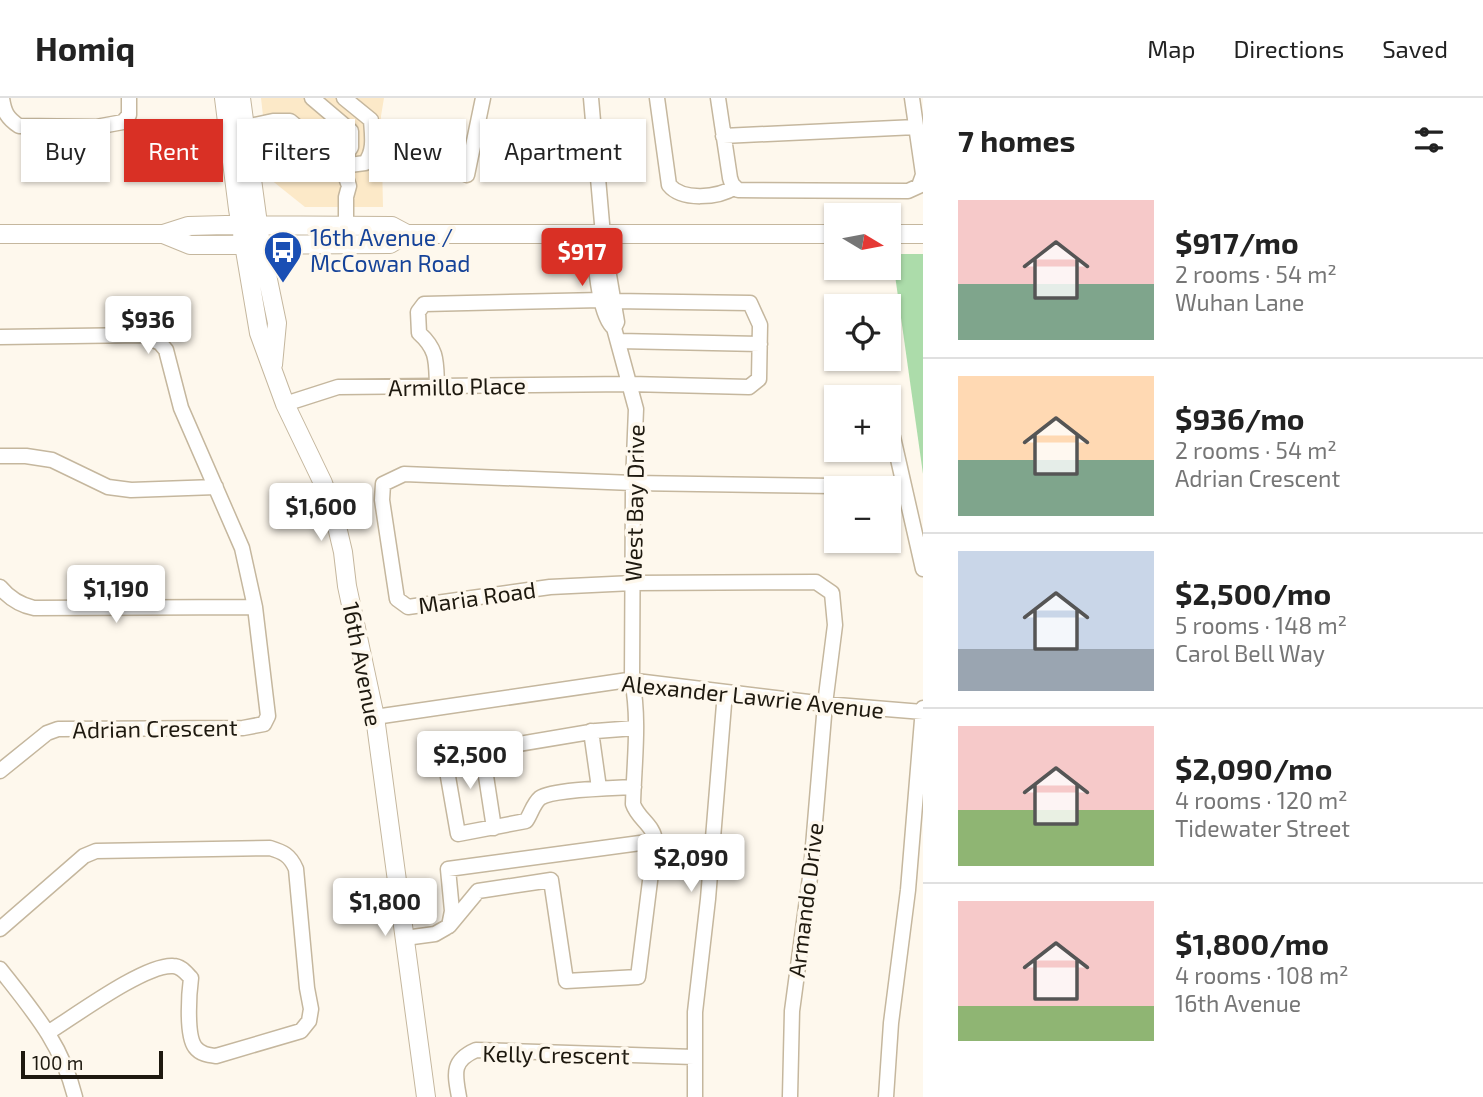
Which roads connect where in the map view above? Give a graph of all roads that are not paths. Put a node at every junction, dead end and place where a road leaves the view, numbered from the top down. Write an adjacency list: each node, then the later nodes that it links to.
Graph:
1 (2, 98): 2 (street)
2 (129, 98)
3 (224, 98): 22 (main road, 16th Avenue)
4 (241, 98): 12 (main road, 16th Avenue)
5 (312, 98): 13 (street)
6 (344, 98): 16 (street)
7 (483, 98): 17 (street)
8 (591, 98): 27 (street, West Bay Drive)
9 (657, 98): 21 (street)
10 (718, 98): 15 (street)
11 (912, 98): 14 (street)
12 (244, 119)
13 (337, 119)
14 (916, 127): 15 (street); 18 (street)
15 (723, 136): 21 (street)
16 (355, 163)
17 (467, 175)
18 (922, 181): 21 (street)
19 (247, 182): 22 (main road, 16th Avenue)
20 (348, 182): 23 (street)
21 (735, 187)
22 (249, 225): 23 (main road); 25 (main road); 31 (main road, 16th Avenue)
23 (346, 227): 26 (main road)
24 (0, 234): 25 (main road)
25 (163, 234): 31 (main road)
26 (407, 234): 27 (main road); 31 (main road)
27 (603, 234): 28 (main road); 32 (street, West Bay Drive)
28 (824, 234)
29 (901, 234): 30 (main road)
30 (923, 234)
31 (252, 246): 38 (main road, 16th Avenue)
32 (607, 301): 33 (street, West Bay Drive); 35 (street, Armillo Place); 37 (street)
33 (617, 335): 35 (street); 36 (street, West Bay Drive)
34 (0, 337): 42 (street, Adrian Crescent)
35 (760, 344): 36 (street, Armillo Place)
36 (630, 384): 37 (street, Armillo Place); 41 (street, West Bay Drive)
37 (438, 386): 38 (street, Armillo Place)
38 (285, 404): 52 (main road, 16th Avenue)
39 (0, 456): 42 (street)
40 (898, 462): 43 (street)
41 (633, 483): 43 (street, Maria Road); 45 (street, West Bay Drive); 45 (street, Maria Road)
42 (216, 486): 47 (street, Adrian Crescent)
43 (903, 487): 44 (street)
44 (923, 569)
45 (633, 583): 48 (street, West Bay Drive); 50 (street, Maria Road)
46 (0, 587): 47 (street)
47 (255, 607): 56 (street, Adrian Crescent)
48 (632, 680): 49 (street, Alexander Lawrie Avenue); 52 (street, Alexander Lawrie Avenue); 53 (street, West Bay Drive)
49 (726, 692): 50 (street, Alexander Lawrie Avenue); 68 (street)
50 (825, 704): 51 (street, Alexander Lawrie Avenue); 73 (street, Armando Drive)
51 (923, 711): 74 (street)
52 (375, 717): 65 (main road, 16th Avenue)
53 (635, 728): 54 (street); 57 (street, West Bay Drive)
54 (591, 732): 55 (street); 58 (street)
55 (482, 750): 59 (street); 59 (street)
56 (0, 771)
57 (634, 787): 58 (street); 60 (street, West Bay Drive)
58 (599, 788): 59 (street)
59 (494, 828)
60 (655, 841): 61 (street); 62 (street)
61 (478, 891): 62 (street); 63 (street)
62 (452, 894): 63 (street)
63 (449, 926): 65 (street)
64 (0, 929): 67 (street)
65 (405, 938): 70 (main road, 16th Avenue)
66 (0, 969): 67 (street)
67 (49, 1032): 69 (street)
68 (694, 1057): 71 (street, Kelly Crescent); 72 (street)
69 (75, 1097)
70 (426, 1097)
71 (459, 1097)
72 (695, 1097)
73 (790, 1097)
74 (886, 1097)

